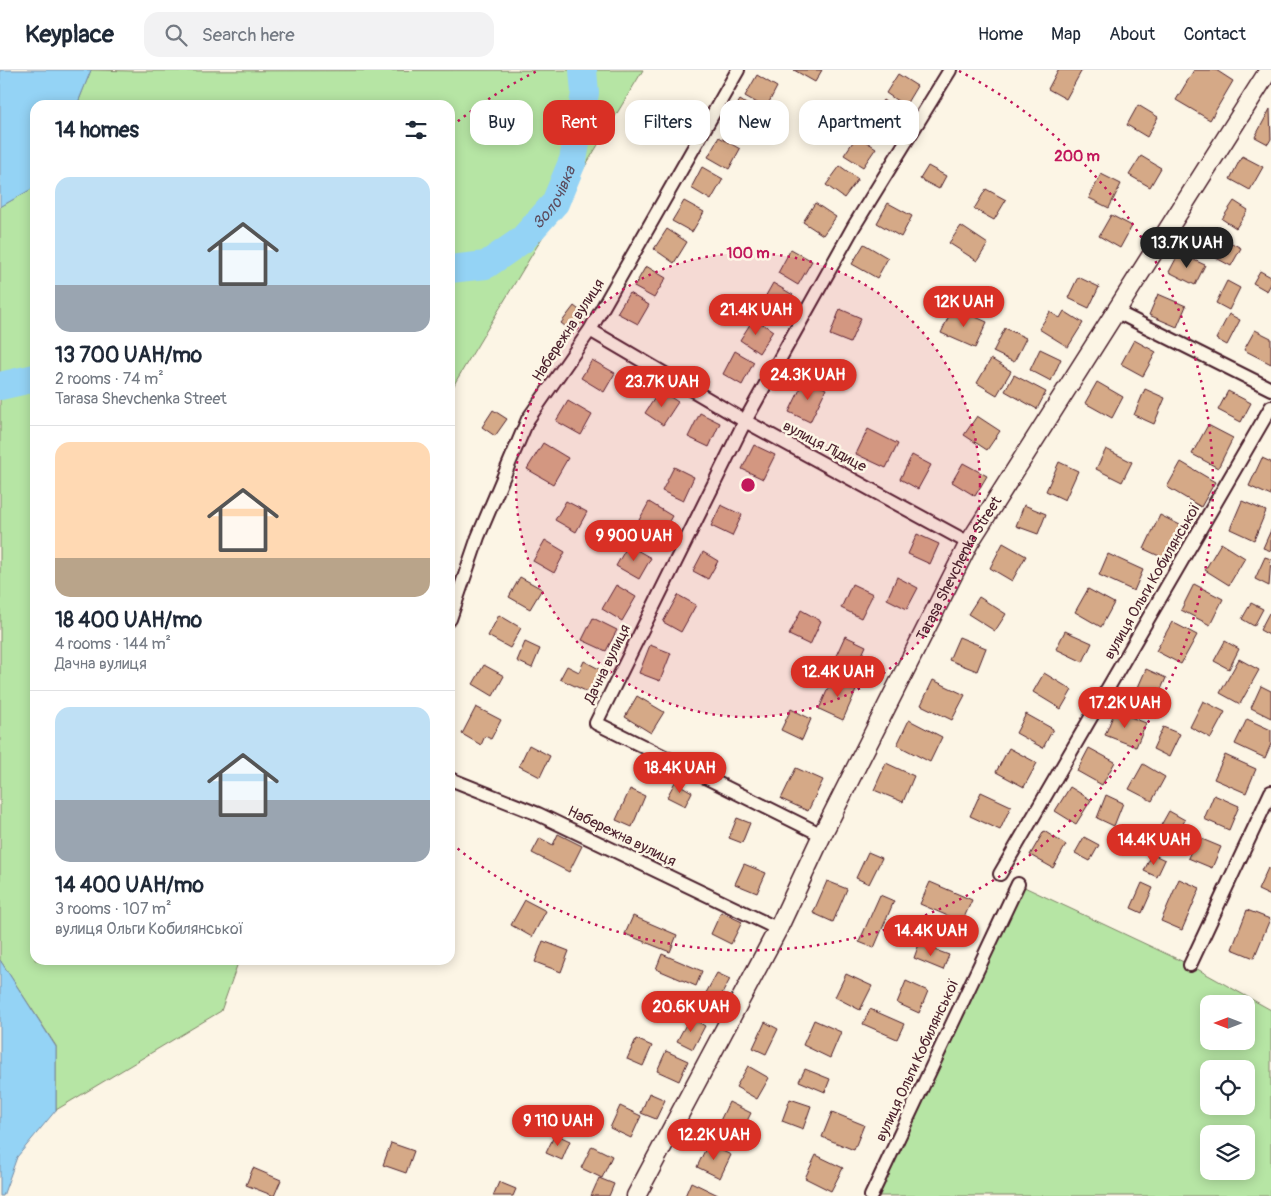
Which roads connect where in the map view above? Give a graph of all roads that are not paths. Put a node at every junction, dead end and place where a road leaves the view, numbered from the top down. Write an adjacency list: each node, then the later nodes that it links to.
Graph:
1 (738, 70): 5 (street, Набережна вулиця)
2 (950, 70): 8 (street)
3 (1269, 70): 4 (main road, Tarasa Shevchenka Street)
4 (1115, 311): 6 (street); 9 (main road, Tarasa Shevchenka Street)
5 (590, 330): 8 (street, вулиця Лідице); 10 (street, Набережна вулиця)
6 (1271, 389)
7 (1271, 407): 14 (street, вулиця Ольги Кобилянської)
8 (745, 421): 9 (street, вулиця Лідице); 13 (street, Дачна вулиця)
9 (968, 542): 13 (main road, Tarasa Shevchenka Street)
10 (455, 604)
11 (455, 781): 16 (street, Набережна вулиця)
12 (1271, 792): 17 (street)
13 (822, 835): 16 (main road, Tarasa Shevchenka Street)
14 (1000, 874)
15 (1018, 884): 19 (street, вулиця Ольги Кобилянської)
16 (778, 929): 18 (main road, Tarasa Shevchenka Street)
17 (1190, 965)
18 (636, 1196)
19 (871, 1196)

